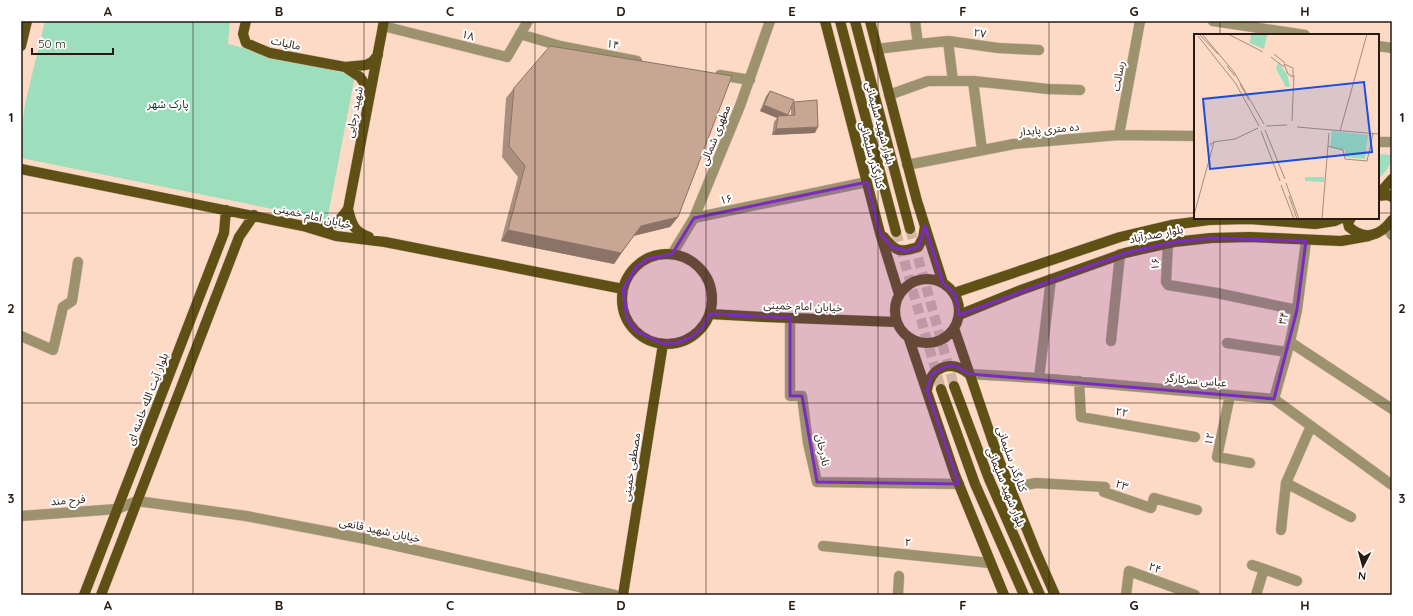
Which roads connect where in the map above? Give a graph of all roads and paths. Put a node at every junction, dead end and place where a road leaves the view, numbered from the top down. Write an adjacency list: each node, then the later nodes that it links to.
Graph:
1 (27, 21): 17 (main road)
2 (246, 21): 24 (main road, مالیات)
3 (528, 21): 13 (street, ۱۸)
4 (770, 21): 26 (street, مطهری شمالی)
5 (825, 21): 40 (main road, کنارگذر سلیمانی)
6 (840, 21): 56 (main road, بلوار شهید سلیمانی)
7 (855, 21): 55 (main road, بلوار شهید سلیمانی)
8 (870, 21): 20 (main road)
9 (914, 21): 16 (street)
10 (1140, 21): 32 (street, رسالت)
11 (1213, 21): 14 (street)
12 (384, 24): 13 (street, ۱۸); 22 (main road, شهید رجایی)
13 (520, 34): 23 (street, ۱۴)
14 (1298, 34)
15 (948, 41): 16 (street, ۲۷); 21 (street, ۲۷); 27 (street)
16 (918, 44): 20 (street, ۲۷)
17 (21, 46)
18 (1379, 46): 19 (street)
19 (1392, 48)
20 (877, 49): 31 (main road)
21 (1039, 50)
22 (378, 55): 24 (main road); 30 (main road, شهید رجایی)
23 (643, 62)
24 (345, 67): 30 (main road)
25 (712, 74): 26 (street)
26 (750, 80): 47 (street, مطهری شمالی)
27 (953, 81): 28 (street); 31 (street)
28 (973, 81): 29 (street); 36 (street)
29 (1080, 90)
30 (370, 92): 44 (main road, شهید رجایی)
31 (889, 95): 37 (main road)
32 (1120, 135): 33 (street, ده متری پایدار); 36 (street, ده متری پایدار)
33 (1194, 136)
34 (1379, 142): 35 (street)
35 (1392, 142)
36 (982, 150): 37 (street, ده متری پایدار)
37 (907, 165): 53 (main road)
38 (21, 169): 45 (main road, خیابان امام خمینی)
39 (1392, 179): 41 (main road)
40 (867, 182): 47 (street, ۱۶); 57 (main road, کنارگذر سلیمانی)
41 (1379, 194)
42 (1379, 195): 43 (main road)
43 (1392, 197)
44 (348, 208): 52 (main road); 59 (main road)
45 (226, 210): 46 (main road, خیابان امام خمینی); 100 (main road, بلوار آیت الله خامنه ای)
46 (254, 216): 52 (main road, خیابان امام خمینی); 99 (main road)
47 (694, 218): 62 (street, مطهری شمالی)
48 (1249, 219): 50 (main road, بلوار صدرآباد)
49 (1249, 219): 68 (main road, بلوار صدرآباد)
50 (1340, 219)
51 (1350, 219): 58 (main road)
52 (304, 226): 59 (main road, خیابان امام خمینی)
53 (925, 226): 57 (main road); 66 (main road)
54 (1390, 227): 58 (main road, بلوار صدرآباد)
55 (910, 229)
56 (896, 232)
57 (880, 233): 69 (main road, کنارگذر سلیمانی)
58 (1369, 236): 60 (main road, بلوار صدرآباد)
59 (376, 240): 67 (main road, خیابان امام خمینی)
60 (1306, 241): 61 (main road, بلوار صدرآباد); 70 (street, ۳۴)
61 (1168, 243): 63 (main road, بلوار صدرآباد); 70 (street, ۱۶)
62 (672, 254): 67 (main road); 71 (main road)
63 (1120, 254): 65 (main road, بلوار صدرآباد); 78 (street)
64 (78, 262): 76 (street)
65 (1050, 279): 72 (main road, بلوار صدرآباد); 84 (street)
66 (943, 283): 68 (main road); 69 (main road)
67 (623, 289): 81 (main road)
68 (954, 293): 72 (main road)
69 (899, 294): 74 (main road)
70 (1297, 310): 79 (street, ۳۴)
71 (710, 314): 73 (main road, خیابان امام خمینی); 81 (main road)
72 (959, 315): 75 (main road)
73 (790, 318): 74 (main road, خیابان امام خمینی); 96 (street, نادرخان)
74 (896, 322): 77 (main road)
75 (954, 328): 77 (main road); 83 (main road, کنارگذر سلیمانی)
76 (21, 336)
77 (909, 339): 88 (main road)
78 (1111, 341)
79 (1290, 342): 82 (street, ۳۴); 91 (street)
80 (1227, 343): 82 (street)
81 (663, 344): 114 (main road, مصطفی خمینی)
82 (1287, 352): 90 (street, ۳۴)
83 (969, 374): 84 (street, عباس سرکارگر); 88 (main road); 98 (main road, کنارگذر سلیمانی)
84 (1039, 378): 85 (street, عباس سرکارگر)
85 (1079, 381): 89 (street, عباس سرکارگر); 93 (street, ۲۲)
86 (954, 386): 118 (main road, بلوار شهید سلیمانی)
87 (941, 389): 117 (main road)
88 (926, 390): 96 (main road)
89 (1230, 395): 90 (street, عباس سرکارگر); 94 (street, ۱۲)
90 (1274, 399): 92 (street)
91 (1392, 409)
92 (1311, 426): 95 (street); 97 (street)
93 (1195, 438)
94 (1250, 463)
95 (1286, 483): 103 (street); 104 (street)
96 (959, 484): 106 (main road)
97 (1392, 485)
98 (1010, 488): 101 (street, ۲۳); 119 (main road, کنارگذر سلیمانی)
99 (137, 501): 100 (street, فرح مند); 112 (main road); 113 (street, خیابان شهید قانعی)
100 (117, 509): 102 (street, فرح مند); 111 (main road, بلوار آیت الله خامنه ای)
101 (1197, 510)
102 (21, 517)
103 (1351, 517)
104 (1281, 530)
105 (823, 546): 106 (street, ۲)
106 (990, 563): 116 (main road)
107 (1252, 564): 108 (street)
108 (1264, 569): 110 (street); 122 (street)
109 (899, 576): 115 (street)
110 (1297, 581)
111 (84, 595)
112 (101, 595)
113 (615, 595)
114 (623, 595)
115 (898, 595)
116 (1004, 595)
117 (1024, 595)
118 (1040, 595)
119 (1055, 595)
120 (1126, 595): 121 (street, ۲۴)
121 (1196, 595)
122 (1256, 595)

